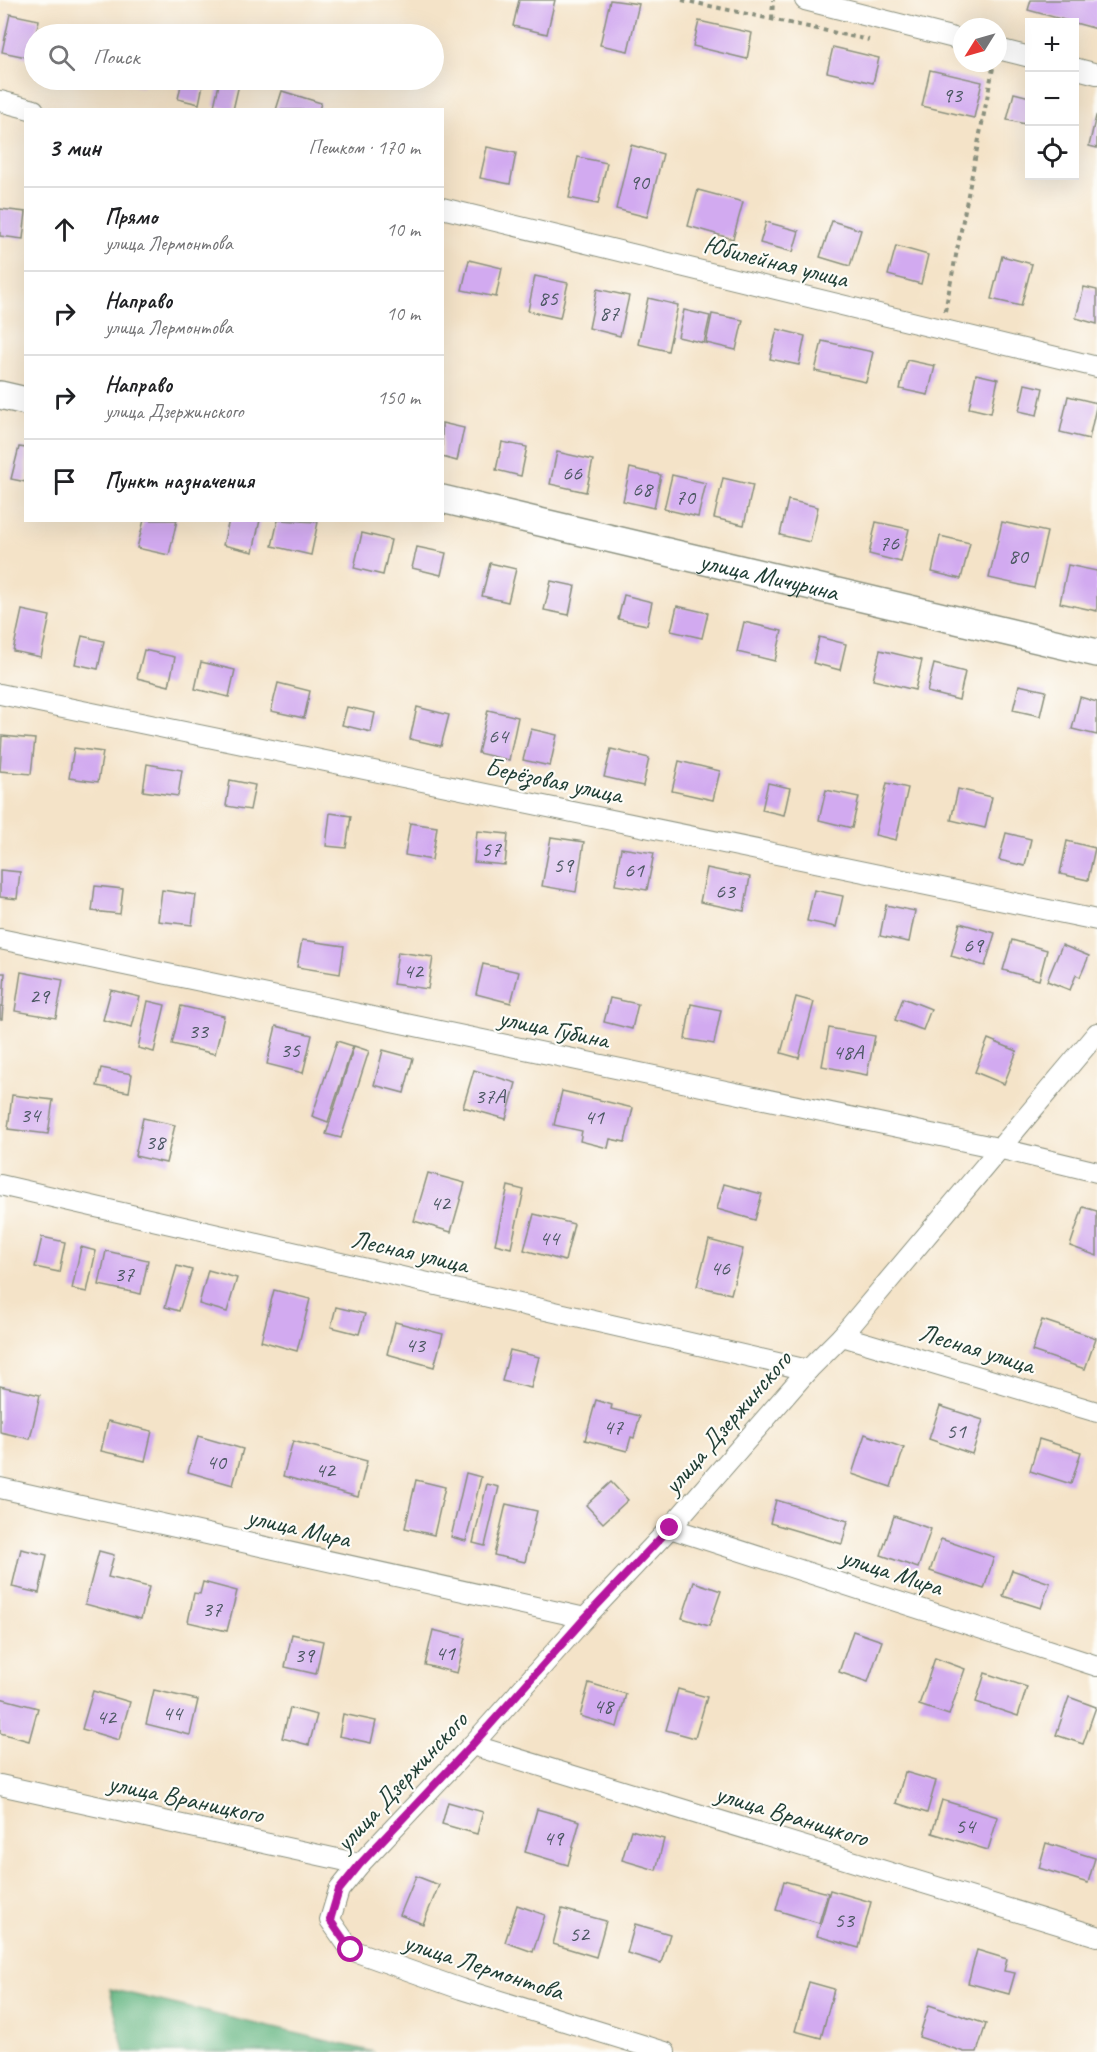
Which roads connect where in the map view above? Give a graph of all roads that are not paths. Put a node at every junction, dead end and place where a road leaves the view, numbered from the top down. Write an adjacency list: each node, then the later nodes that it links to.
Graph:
1 (805, 0): 2 (street)
2 (953, 38)
3 (1007, 57): 4 (street)
4 (1025, 57)
5 (1079, 69): 6 (street)
6 (1097, 74)
7 (0, 101): 8 (street)
8 (26, 108)
9 (444, 208): 10 (street, Юбилейная улица)
10 (1097, 367)
11 (0, 395): 12 (street)
12 (24, 401)
13 (444, 499): 14 (street, улица Мичурина)
14 (1097, 653)
15 (0, 694): 16 (street, Берёзовая улица)
16 (1097, 920)
17 (0, 939): 19 (street, улица Губина)
18 (1097, 1033): 19 (street, улица Дзержинского)
19 (998, 1148): 20 (street, улица Губина); 22 (street, улица Дзержинского)
20 (1097, 1172)
21 (0, 1185): 23 (street, Лесная улица)
22 (842, 1336): 23 (street, улица Дзержинского); 24 (street, Лесная улица)
23 (808, 1370): 26 (street, улица Дзержинского)
24 (1097, 1412)
25 (0, 1488): 27 (street, улица Мира)
26 (670, 1528): 27 (street, улица Дзержинского); 28 (street, улица Мира)
27 (585, 1618): 29 (street, улица Дзержинского)
28 (1097, 1666)
29 (472, 1745): 31 (street, улица Дзержинского); 33 (street, улица Враницкого)
30 (0, 1785): 31 (street, улица Враницкого)
31 (360, 1864): 32 (street, улица Дзержинского)
32 (339, 1890): 34 (street, улица Лермонтова)
33 (1097, 1936)
34 (665, 2052)

